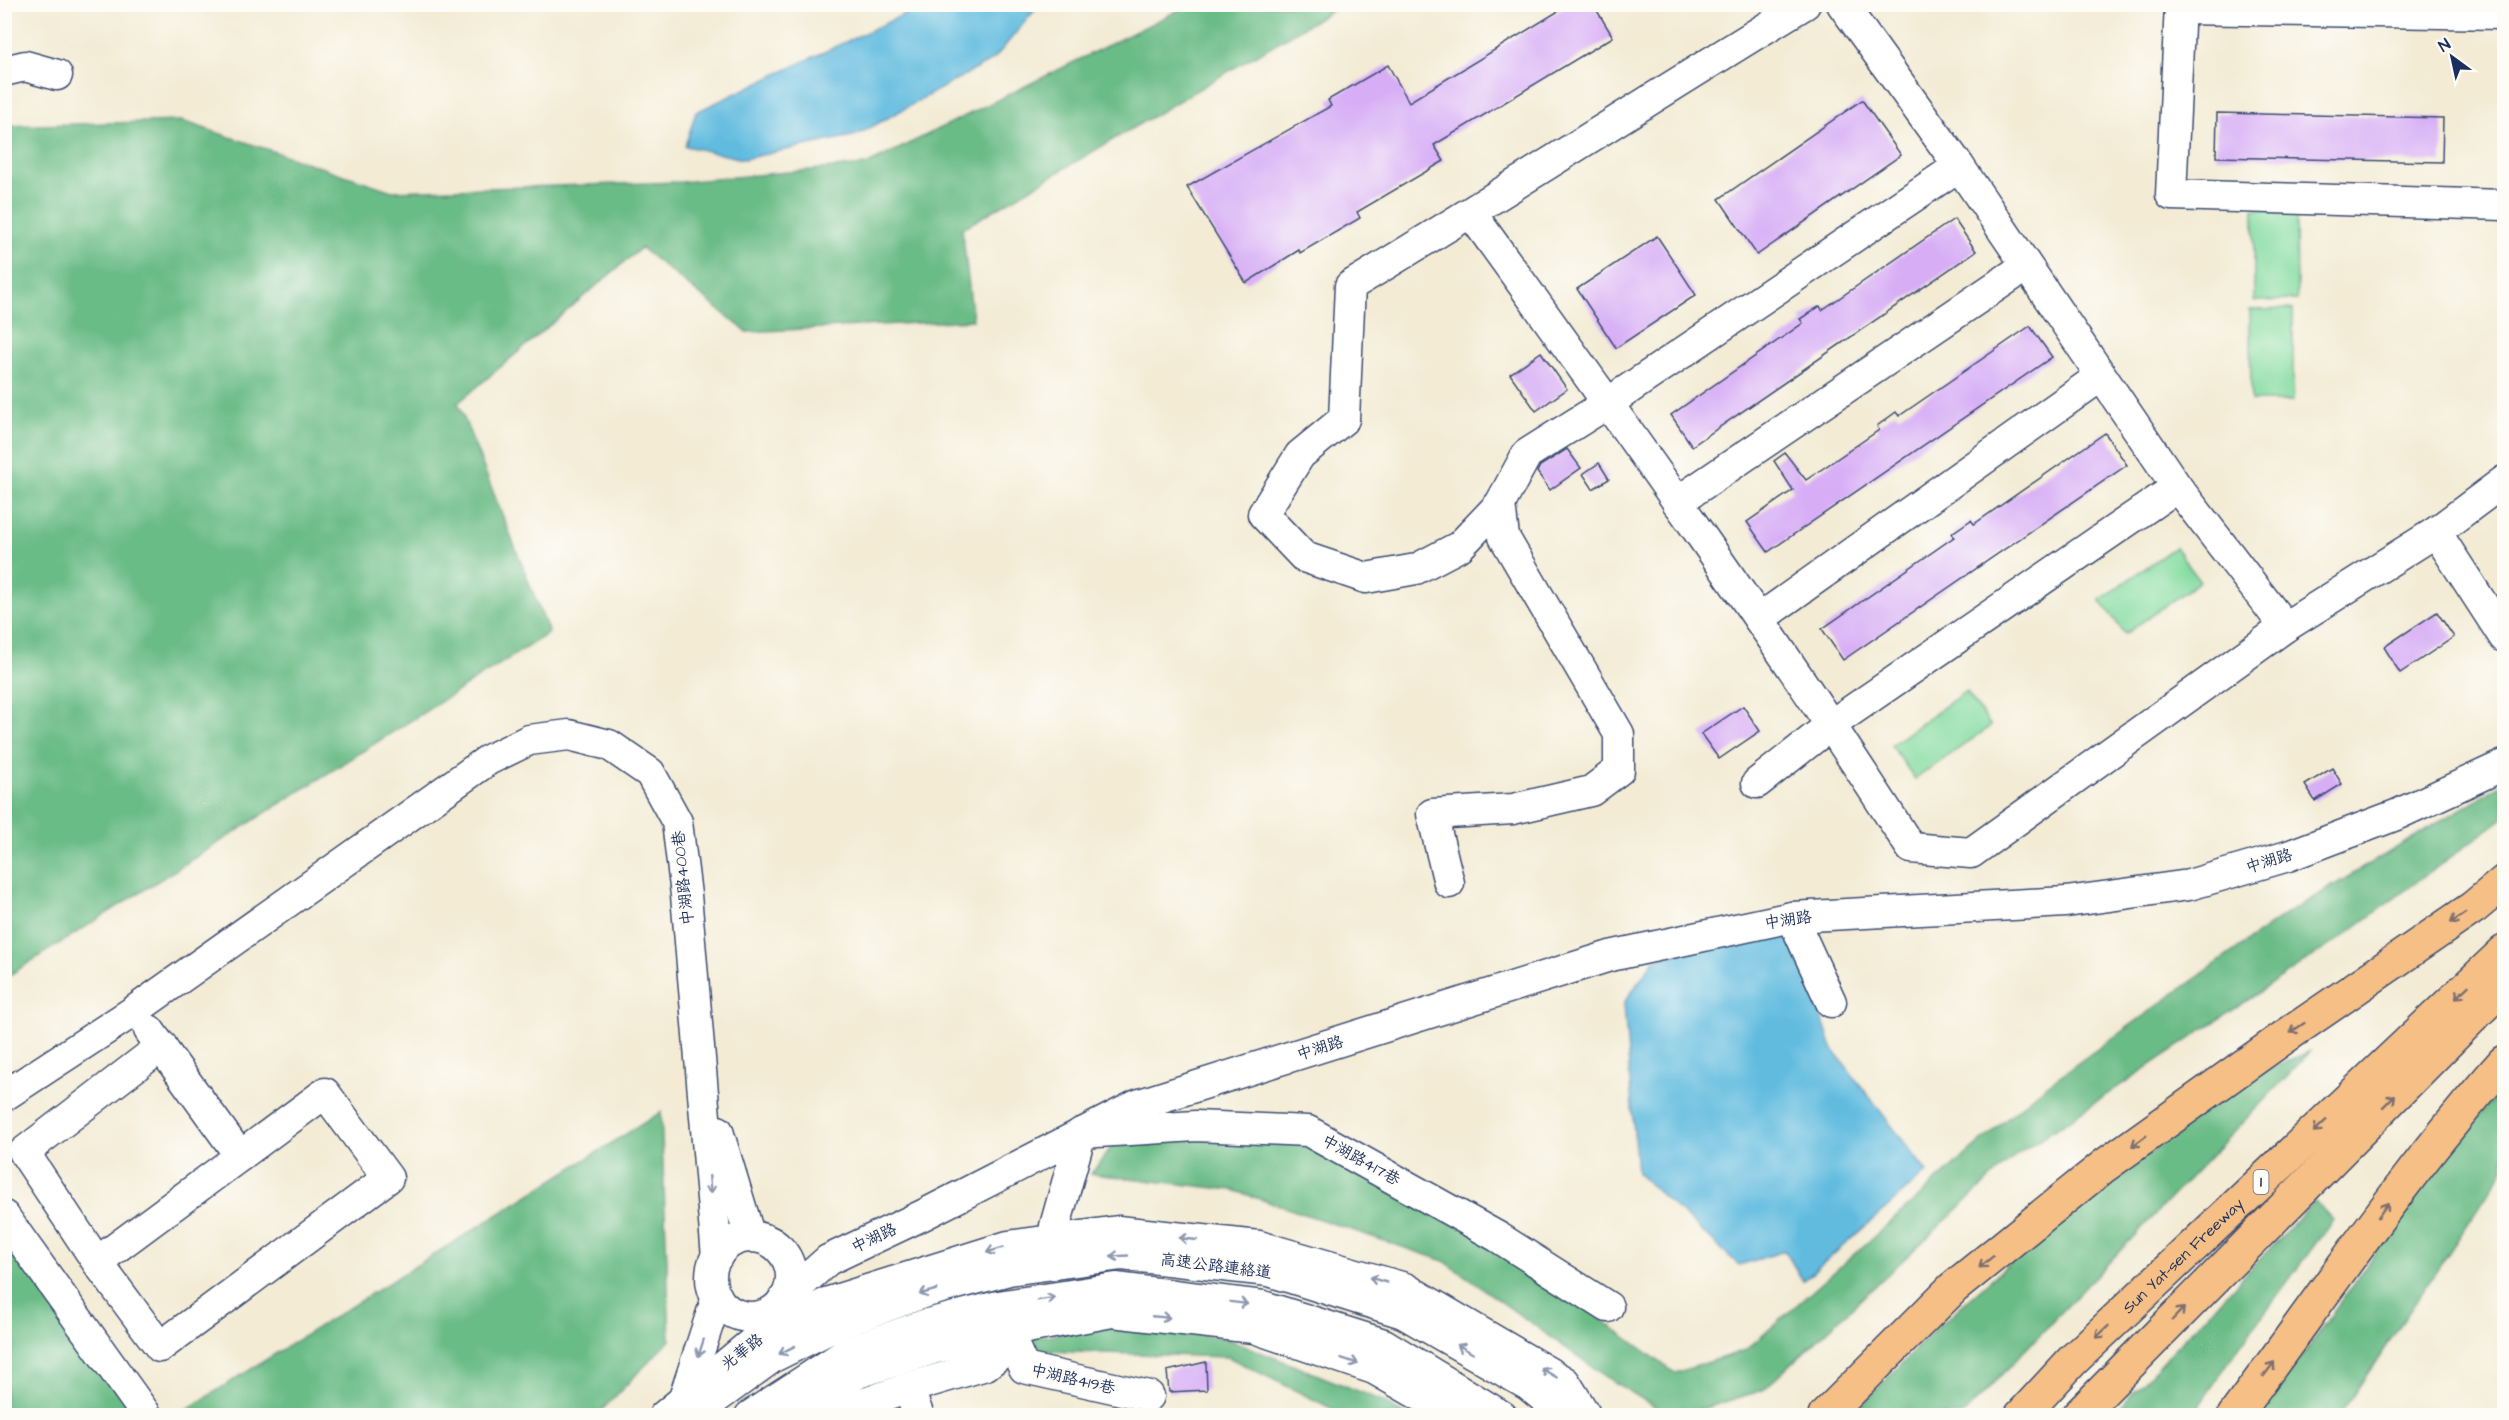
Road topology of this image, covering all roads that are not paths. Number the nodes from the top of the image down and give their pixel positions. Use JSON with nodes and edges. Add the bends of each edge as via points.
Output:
{"nodes":[{"id":1,"x":1805,"y":4,"type":"edge"},
{"id":2,"x":1842,"y":4,"type":"edge"},
{"id":3,"x":2180,"y":7,"type":"edge"},
{"id":4,"x":2505,"y":14,"type":"edge"},
{"id":5,"x":4,"y":71,"type":"edge"},
{"id":6,"x":57,"y":75,"type":"dead end"},
{"id":7,"x":1959,"y":166,"type":"junction"},
{"id":8,"x":2505,"y":205,"type":"edge"},
{"id":9,"x":1471,"y":213,"type":"junction"},
{"id":10,"x":2026,"y":266,"type":"junction"},
{"id":11,"x":2101,"y":376,"type":"junction"},
{"id":12,"x":1608,"y":402,"type":"junction"},
{"id":13,"x":2505,"y":481,"type":"edge"},
{"id":14,"x":2177,"y":487,"type":"junction"},
{"id":15,"x":1677,"y":502,"type":"junction"},
{"id":16,"x":1500,"y":504,"type":"junction"},
{"id":17,"x":2436,"y":532,"type":"junction"},
{"id":18,"x":1759,"y":619,"type":"junction"},
{"id":19,"x":2285,"y":627,"type":"junction"},
{"id":20,"x":2505,"y":637,"type":"edge"},
{"id":21,"x":1832,"y":724,"type":"junction"},
{"id":22,"x":2505,"y":765,"type":"edge"},
{"id":23,"x":1757,"y":783,"type":"dead end"},
{"id":24,"x":2505,"y":882,"type":"edge"},
{"id":25,"x":1449,"y":883,"type":"dead end"},
{"id":26,"x":1792,"y":917,"type":"junction"},
{"id":27,"x":2505,"y":952,"type":"edge"},
{"id":28,"x":2505,"y":984,"type":"edge"},
{"id":29,"x":1832,"y":1002,"type":"dead end"},
{"id":30,"x":135,"y":1011,"type":"junction"},
{"id":31,"x":162,"y":1047,"type":"junction"},
{"id":32,"x":2505,"y":1062,"type":"edge"},
{"id":33,"x":699,"y":1064,"type":"junction"},
{"id":34,"x":4,"y":1096,"type":"edge"},
{"id":35,"x":1081,"y":1133,"type":"junction"},
{"id":36,"x":240,"y":1156,"type":"junction"},
{"id":37,"x":4,"y":1216,"type":"edge"},
{"id":38,"x":1055,"y":1226,"type":"dead end"},
{"id":39,"x":760,"y":1239,"type":"junction"},
{"id":40,"x":717,"y":1257,"type":"junction"},
{"id":41,"x":828,"y":1260,"type":"junction"},
{"id":42,"x":97,"y":1262,"type":"junction"},
{"id":43,"x":717,"y":1297,"type":"junction"},
{"id":44,"x":783,"y":1300,"type":"junction"},
{"id":45,"x":1608,"y":1307,"type":"dead end"},
{"id":46,"x":834,"y":1313,"type":"junction"},
{"id":47,"x":760,"y":1336,"type":"junction"},
{"id":48,"x":853,"y":1363,"type":"junction"},
{"id":49,"x":908,"y":1388,"type":"junction"},
{"id":50,"x":1149,"y":1396,"type":"dead end"},
{"id":51,"x":681,"y":1410,"type":"edge"},
{"id":52,"x":147,"y":1416,"type":"edge"},
{"id":53,"x":750,"y":1416,"type":"edge"},
{"id":54,"x":790,"y":1416,"type":"edge"},
{"id":55,"x":829,"y":1416,"type":"edge"},
{"id":56,"x":919,"y":1416,"type":"edge"},
{"id":57,"x":1456,"y":1416,"type":"edge"},
{"id":58,"x":1502,"y":1416,"type":"edge"},
{"id":59,"x":1566,"y":1416,"type":"edge"},
{"id":60,"x":1586,"y":1416,"type":"edge"},
{"id":61,"x":1825,"y":1416,"type":"edge"},
{"id":62,"x":2021,"y":1416,"type":"edge"},
{"id":63,"x":2078,"y":1416,"type":"edge"},
{"id":64,"x":2234,"y":1416,"type":"edge"}],
"edges":[{"from":1,"to":9,"type":"street"},
{"from":2,"to":7,"type":"street"},
{"from":3,"to":4,"type":"street"},
{"from":3,"to":8,"type":"street","via":[[2171,195]]},
{"from":5,"to":6,"type":"street","via":[[25,66]]},
{"from":7,"to":10,"type":"street"},
{"from":7,"to":12,"type":"street"},
{"from":9,"to":12,"type":"street"},
{"from":9,"to":16,"type":"street","via":[[1350,286],[1344,419],[1300,455],[1263,514],[1304,557],[1366,578],[1416,569],[1460,546]]},
{"from":10,"to":11,"type":"street"},
{"from":10,"to":15,"type":"street"},
{"from":11,"to":14,"type":"street"},
{"from":11,"to":18,"type":"street"},
{"from":12,"to":15,"type":"street"},
{"from":12,"to":16,"type":"street","via":[[1527,454]]},
{"from":13,"to":17,"type":"street"},
{"from":14,"to":19,"type":"street"},
{"from":14,"to":21,"type":"street"},
{"from":15,"to":18,"type":"street"},
{"from":16,"to":25,"type":"street","via":[[1504,537],[1619,734],[1619,770],[1591,791],[1513,809],[1432,814]]},
{"from":17,"to":19,"type":"street"},
{"from":17,"to":20,"type":"street"},
{"from":18,"to":21,"type":"street"},
{"from":19,"to":21,"type":"street","via":[[1971,853],[1911,848]]},
{"from":21,"to":23,"type":"street"},
{"from":22,"to":26,"type":"street","name":"中湖路","via":[[2396,815],[2288,856],[2189,885],[2066,902]]},
{"from":24,"to":61,"type":"highway","one_way":true,"via":[[2104,1166],[1953,1288]]},
{"from":26,"to":29,"type":"street"},
{"from":26,"to":35,"type":"street","name":"中湖路","via":[[1610,956],[1137,1105]]},
{"from":27,"to":62,"type":"highway","name":"Sun Yat-sen Freeway","number":"1","one_way":true,"via":[[2081,1353]]},
{"from":63,"to":28,"type":"highway","name":"Sun Yat-sen Freeway","number":"1","one_way":true},
{"from":30,"to":31,"type":"street"},
{"from":30,"to":33,"type":"street","name":"中湖路400巷","via":[[488,759],[529,740],[569,735],[609,745],[650,774],[677,822]]},
{"from":30,"to":34,"type":"street","name":"中湖路400巷"},
{"from":31,"to":36,"type":"street"},
{"from":31,"to":42,"type":"street","via":[[24,1152]]},
{"from":64,"to":32,"type":"highway","one_way":true,"via":[[2389,1202]]},
{"from":33,"to":39,"type":"street","name":"中湖路400巷"},
{"from":33,"to":40,"type":"street","name":"中湖路400巷","one_way":true},
{"from":35,"to":38,"type":"street"},
{"from":35,"to":41,"type":"street","name":"中湖路"},
{"from":35,"to":45,"type":"street","name":"中湖路417巷","via":[[1196,1126],[1308,1131],[1498,1237]]},
{"from":36,"to":42,"type":"street"},
{"from":36,"to":42,"type":"street","via":[[325,1093],[388,1178],[160,1347]]},
{"from":37,"to":52,"type":"street"},
{"from":39,"to":40,"type":"street","via":[[731,1243]]},
{"from":39,"to":41,"type":"street"},
{"from":39,"to":44,"type":"street","via":[[781,1250],[788,1262],[791,1275]]},
{"from":40,"to":43,"type":"street","via":[[712,1270]]},
{"from":41,"to":44,"type":"street","name":"中湖路"},
{"from":43,"to":44,"type":"street","via":[[736,1314],[749,1317],[774,1310]]},
{"from":43,"to":51,"type":"street","one_way":true},
{"from":44,"to":47,"type":"street"},
{"from":46,"to":47,"type":"street","name":"光華路"},
{"from":46,"to":51,"type":"street","name":"光華路","one_way":true,"via":[[705,1405]]},
{"from":59,"to":46,"type":"street","name":"高速公路連絡道","one_way":true,"via":[[1528,1385],[1402,1313],[1269,1270],[1122,1255],[1009,1270]]},
{"from":60,"to":46,"type":"street","one_way":true,"via":[[1565,1382],[1405,1288],[1259,1246],[1119,1232],[1008,1246]]},
{"from":47,"to":51,"type":"street","name":"光華路"},
{"from":48,"to":53,"type":"street"},
{"from":48,"to":54,"type":"street"},
{"from":48,"to":57,"type":"street","one_way":true,"via":[[1113,1312],[1254,1328],[1374,1369]]},
{"from":48,"to":58,"type":"street","name":"高速公路連絡道","one_way":true,"via":[[927,1324],[998,1306],[1116,1288],[1263,1306],[1384,1344]]},
{"from":49,"to":50,"type":"street","name":"中湖路419巷","via":[[986,1365],[1012,1344],[1024,1368]]},
{"from":49,"to":55,"type":"street"},
{"from":49,"to":56,"type":"street"}]}
